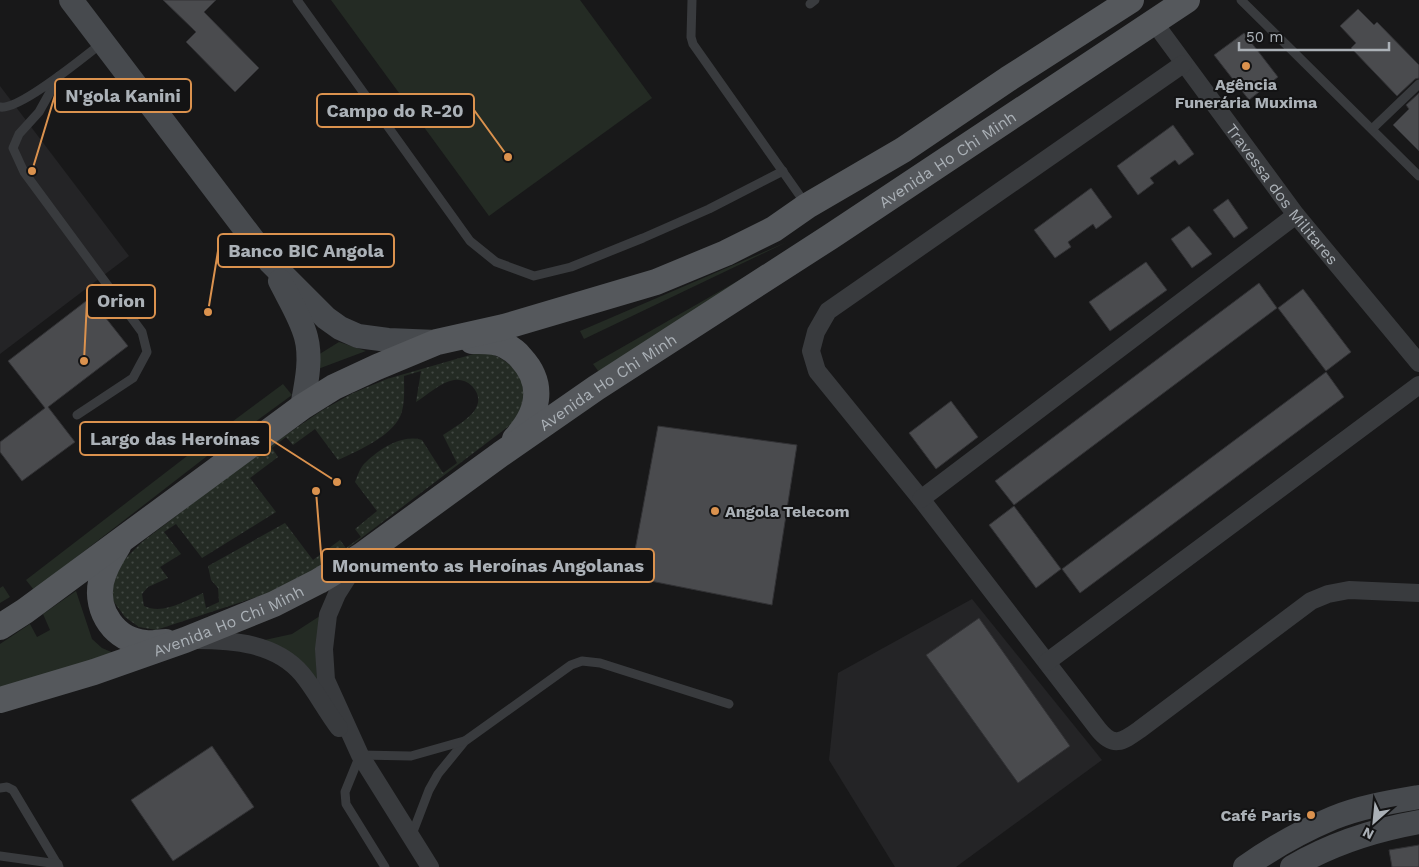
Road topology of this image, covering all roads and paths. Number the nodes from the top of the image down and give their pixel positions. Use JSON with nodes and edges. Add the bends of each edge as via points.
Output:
{"nodes":[{"id":1,"x":71,"y":0,"type":"edge"},
{"id":2,"x":297,"y":0,"type":"edge"},
{"id":3,"x":692,"y":0,"type":"edge"},
{"id":4,"x":1131,"y":0,"type":"edge"},
{"id":5,"x":1187,"y":0,"type":"edge"},
{"id":6,"x":1241,"y":0,"type":"edge"},
{"id":7,"x":1153,"y":21,"type":"junction"},
{"id":8,"x":103,"y":43,"type":"junction"},
{"id":9,"x":1183,"y":64,"type":"junction"},
{"id":10,"x":59,"y":76,"type":"junction"},
{"id":11,"x":1419,"y":84,"type":"edge"},
{"id":12,"x":0,"y":107,"type":"edge"},
{"id":13,"x":1372,"y":129,"type":"junction"},
{"id":14,"x":783,"y":171,"type":"junction"},
{"id":15,"x":1419,"y":176,"type":"edge"},
{"id":16,"x":807,"y":206,"type":"junction"},
{"id":17,"x":1296,"y":215,"type":"junction"},
{"id":18,"x":270,"y":262,"type":"junction"},
{"id":19,"x":437,"y":342,"type":"junction"},
{"id":20,"x":1419,"y":363,"type":"edge"},
{"id":21,"x":1419,"y":385,"type":"edge"},
{"id":22,"x":302,"y":406,"type":"junction"},
{"id":23,"x":77,"y":415,"type":"dead end"},
{"id":24,"x":501,"y":454,"type":"junction"},
{"id":25,"x":921,"y":499,"type":"junction"},
{"id":26,"x":120,"y":541,"type":"junction"},
{"id":27,"x":362,"y":556,"type":"junction"},
{"id":28,"x":1419,"y":593,"type":"edge"},
{"id":29,"x":0,"y":627,"type":"edge"},
{"id":30,"x":185,"y":640,"type":"junction"},
{"id":31,"x":1047,"y":662,"type":"junction"},
{"id":32,"x":0,"y":700,"type":"edge"},
{"id":33,"x":729,"y":704,"type":"dead end"},
{"id":34,"x":465,"y":741,"type":"junction"},
{"id":35,"x":360,"y":755,"type":"junction"},
{"id":36,"x":0,"y":788,"type":"edge"},
{"id":37,"x":1419,"y":796,"type":"edge"},
{"id":38,"x":1419,"y":822,"type":"edge"},
{"id":39,"x":411,"y":838,"type":"junction"},
{"id":40,"x":0,"y":856,"type":"edge"},
{"id":41,"x":58,"y":866,"type":"edge"},
{"id":42,"x":385,"y":867,"type":"edge"},
{"id":43,"x":430,"y":867,"type":"edge"},
{"id":44,"x":1245,"y":867,"type":"edge"},
{"id":45,"x":1292,"y":867,"type":"edge"}],
"edges":[{"from":1,"to":8,"type":"main road"},
{"from":2,"to":14,"type":"lane","via":[[470,241],[496,262],[534,276],[571,267],[643,238]]},
{"from":3,"to":14,"type":"lane","via":[[694,44]]},
{"from":4,"to":16,"type":"main road","name":"Avenida Ho Chi Minh","via":[[903,150]]},
{"from":5,"to":7,"type":"main road","name":"Avenida Ho Chi Minh"},
{"from":6,"to":13,"type":"lane"},
{"from":7,"to":9,"type":"street","name":"Travessa dos Militares"},
{"from":7,"to":24,"type":"main road","name":"Avenida Ho Chi Minh"},
{"from":8,"to":10,"type":"lane"},
{"from":8,"to":18,"type":"main road"},
{"from":9,"to":17,"type":"street","name":"Travessa dos Militares"},
{"from":9,"to":25,"type":"street","via":[[828,311],[816,332],[811,351],[817,371]]},
{"from":10,"to":12,"type":"lane","via":[[33,95],[5,108]]},
{"from":10,"to":23,"type":"lane","via":[[40,112],[19,134],[13,148],[24,172],[142,332],[147,352],[133,378]]},
{"from":11,"to":13,"type":"lane"},
{"from":13,"to":15,"type":"lane"},
{"from":14,"to":16,"type":"lane"},
{"from":16,"to":19,"type":"main road","name":"Avenida Ho Chi Minh","via":[[768,232],[656,282],[504,327]]},
{"from":17,"to":20,"type":"street","name":"Travessa dos Militares"},
{"from":17,"to":25,"type":"street"},
{"from":18,"to":19,"type":"main road","via":[[340,328],[358,336]]},
{"from":18,"to":22,"type":"main road","via":[[307,339],[307,379]]},
{"from":19,"to":22,"type":"main road","name":"Avenida Ho Chi Minh","via":[[334,387]]},
{"from":19,"to":24,"type":"main road","via":[[488,341],[505,345],[530,368],[537,398],[534,411]]},
{"from":21,"to":31,"type":"street"},
{"from":22,"to":26,"type":"main road","name":"Avenida Ho Chi Minh"},
{"from":24,"to":27,"type":"main road","name":"Avenida Ho Chi Minh"},
{"from":25,"to":31,"type":"street"},
{"from":26,"to":29,"type":"main road","name":"Avenida Ho Chi Minh"},
{"from":26,"to":30,"type":"main road","via":[[102,580],[100,594],[108,622],[131,640],[146,643]]},
{"from":27,"to":30,"type":"main road","name":"Avenida Ho Chi Minh","via":[[274,604]]},
{"from":27,"to":35,"type":"street","via":[[337,594],[328,615],[324,649],[326,680]]},
{"from":28,"to":31,"type":"street","via":[[1349,590],[1311,601],[1119,742],[1103,736]]},
{"from":30,"to":32,"type":"main road","name":"Avenida Ho Chi Minh"},
{"from":30,"to":35,"type":"street","via":[[227,640],[279,655],[300,673]]},
{"from":33,"to":34,"type":"lane","via":[[600,663],[582,661],[571,665]]},
{"from":34,"to":35,"type":"lane","via":[[411,756]]},
{"from":34,"to":39,"type":"lane","via":[[429,790]]},
{"from":35,"to":39,"type":"street"},
{"from":35,"to":42,"type":"lane","via":[[345,792],[346,804]]},
{"from":36,"to":41,"type":"lane","via":[[13,790]]},
{"from":37,"to":44,"type":"main road","via":[[1334,818]]},
{"from":38,"to":45,"type":"main road","via":[[1348,840]]},
{"from":39,"to":43,"type":"street"},
{"from":40,"to":41,"type":"lane"}]}
